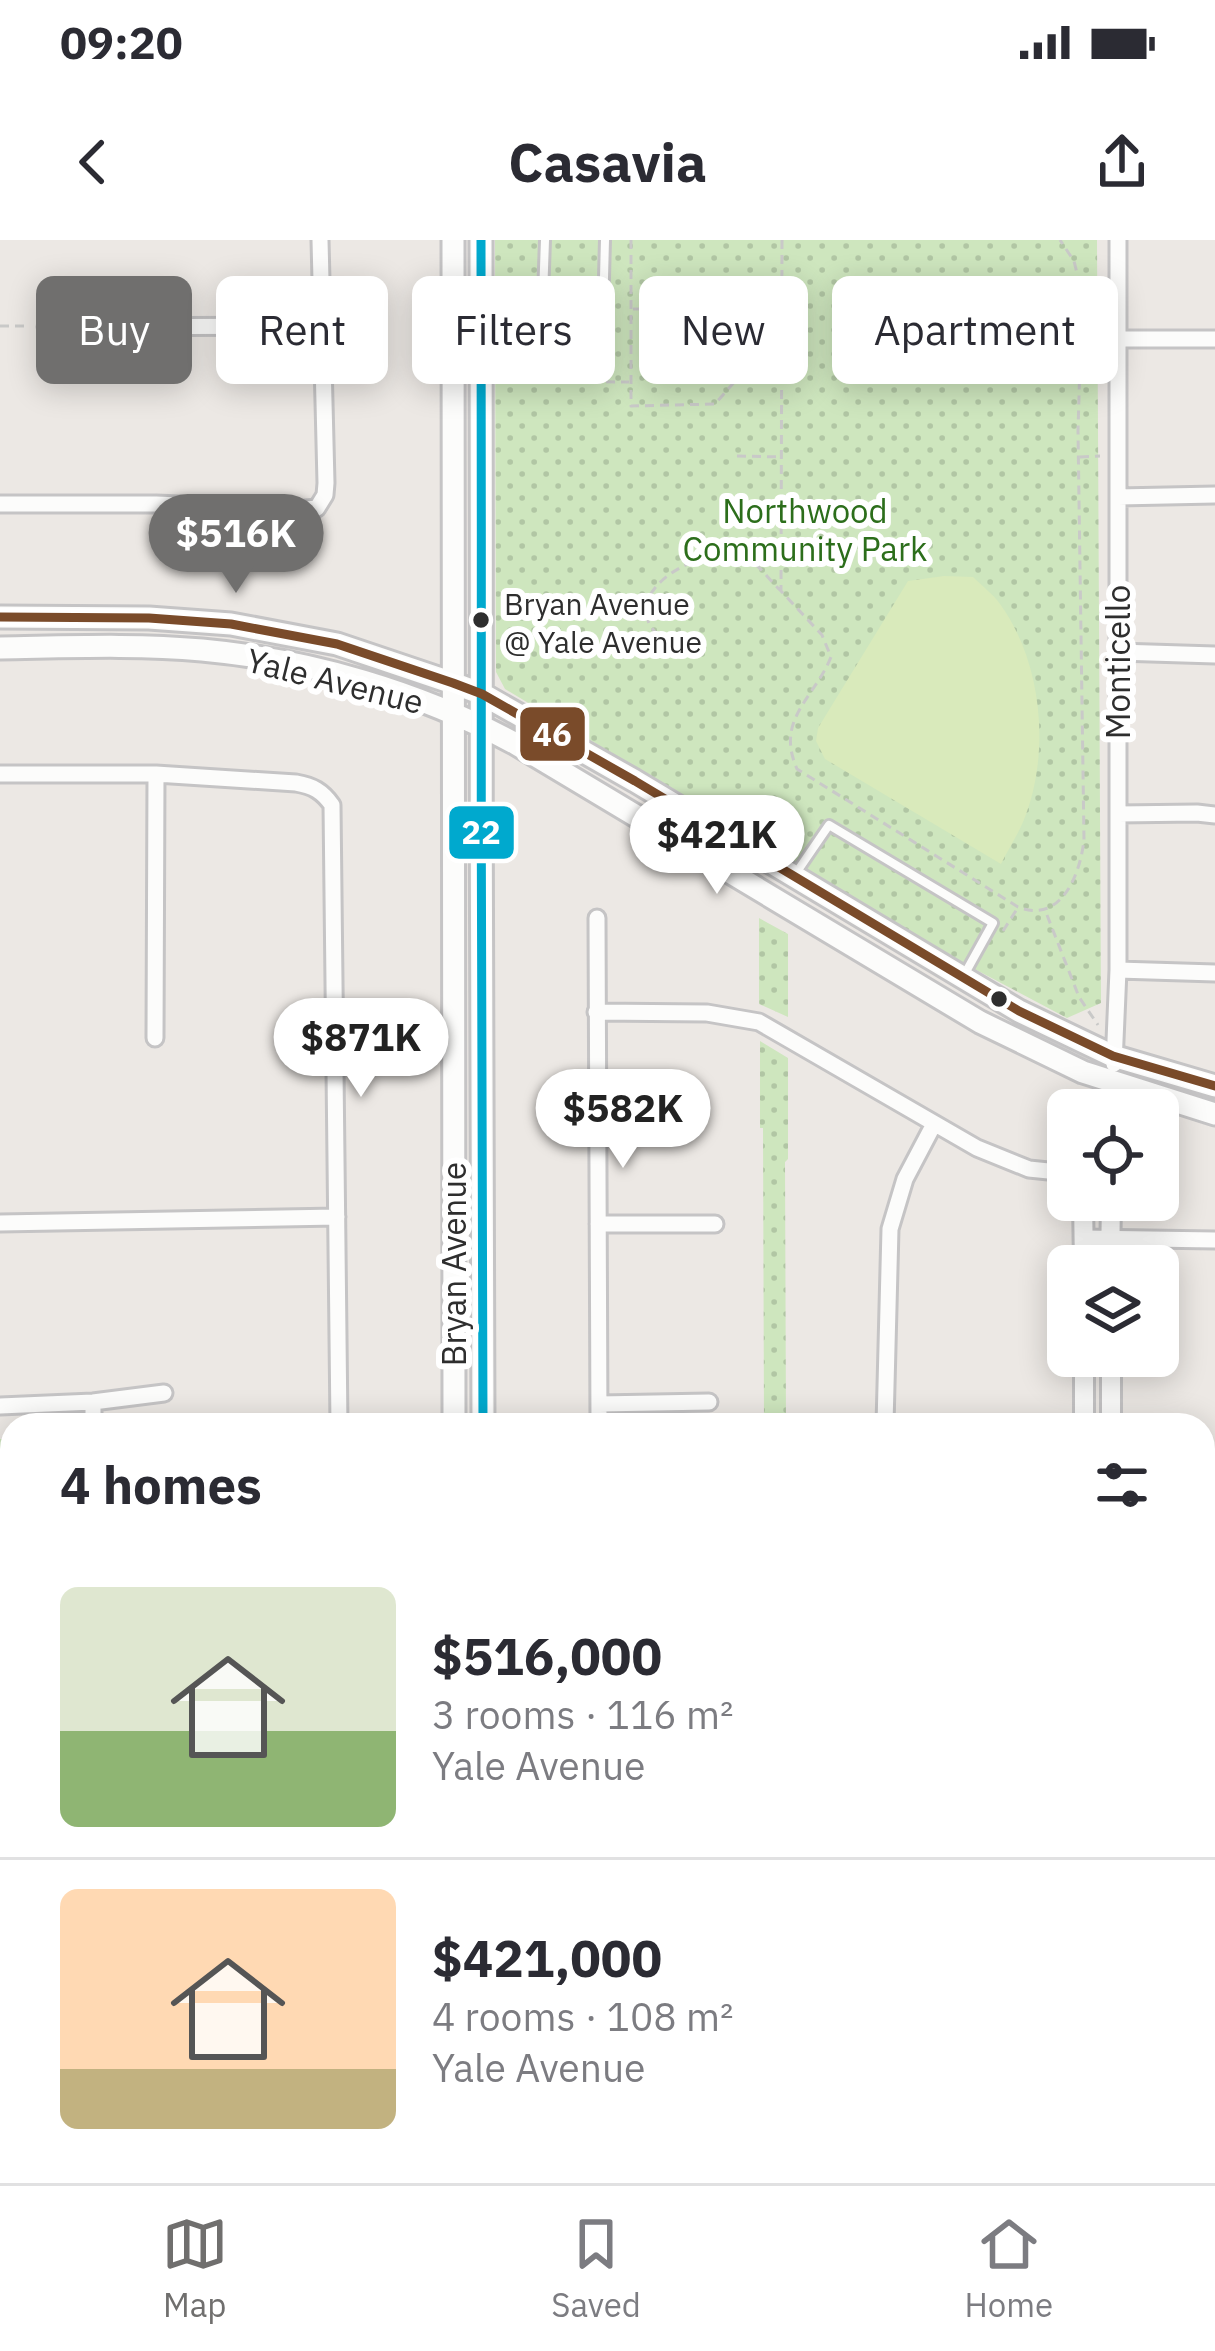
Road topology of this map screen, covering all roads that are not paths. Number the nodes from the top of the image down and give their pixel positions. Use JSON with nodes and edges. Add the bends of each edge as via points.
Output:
{"nodes":[{"id":1,"x":320,"y":240,"type":"edge"},
{"id":2,"x":453,"y":240,"type":"edge"},
{"id":3,"x":481,"y":240,"type":"edge"},
{"id":4,"x":545,"y":240,"type":"edge"},
{"id":5,"x":605,"y":240,"type":"edge"},
{"id":6,"x":1118,"y":240,"type":"edge"},
{"id":7,"x":320,"y":276,"type":"edge"},
{"id":8,"x":453,"y":276,"type":"edge"},
{"id":9,"x":481,"y":276,"type":"edge"},
{"id":10,"x":544,"y":276,"type":"edge"},
{"id":11,"x":604,"y":276,"type":"edge"},
{"id":12,"x":1118,"y":276,"type":"edge"},
{"id":13,"x":1118,"y":339,"type":"edge"},
{"id":14,"x":1215,"y":339,"type":"edge"},
{"id":15,"x":323,"y":384,"type":"edge"},
{"id":16,"x":453,"y":384,"type":"edge"},
{"id":17,"x":481,"y":384,"type":"edge"},
{"id":18,"x":1118,"y":384,"type":"edge"},
{"id":19,"x":1215,"y":495,"type":"edge"},
{"id":20,"x":1118,"y":496,"type":"junction"},
{"id":21,"x":0,"y":504,"type":"edge"},
{"id":22,"x":0,"y":617,"type":"edge"},
{"id":23,"x":0,"y":647,"type":"edge"},
{"id":24,"x":1118,"y":652,"type":"junction"},
{"id":25,"x":1215,"y":655,"type":"edge"},
{"id":26,"x":453,"y":682,"type":"junction"},
{"id":27,"x":482,"y":694,"type":"junction"},
{"id":28,"x":453,"y":712,"type":"junction"},
{"id":29,"x":482,"y":725,"type":"junction"},
{"id":30,"x":0,"y":774,"type":"edge"},
{"id":31,"x":156,"y":775,"type":"junction"},
{"id":32,"x":1118,"y":814,"type":"junction"},
{"id":33,"x":1215,"y":815,"type":"edge"},
{"id":34,"x":794,"y":877,"type":"junction"},
{"id":35,"x":597,"y":918,"type":"dead end"},
{"id":36,"x":1118,"y":970,"type":"junction"},
{"id":37,"x":1215,"y":973,"type":"edge"},
{"id":38,"x":962,"y":979,"type":"junction"},
{"id":39,"x":596,"y":1012,"type":"junction"},
{"id":40,"x":155,"y":1038,"type":"dead end"},
{"id":41,"x":1113,"y":1046,"type":"junction"},
{"id":42,"x":1115,"y":1084,"type":"junction"},
{"id":43,"x":1215,"y":1086,"type":"edge"},
{"id":44,"x":1112,"y":1089,"type":"edge"},
{"id":45,"x":1116,"y":1089,"type":"edge"},
{"id":46,"x":1215,"y":1114,"type":"edge"},
{"id":47,"x":934,"y":1124,"type":"junction"},
{"id":48,"x":1047,"y":1171,"type":"edge"},
{"id":49,"x":337,"y":1216,"type":"junction"},
{"id":50,"x":1084,"y":1221,"type":"edge"},
{"id":51,"x":1110,"y":1221,"type":"edge"},
{"id":52,"x":0,"y":1223,"type":"edge"},
{"id":53,"x":598,"y":1224,"type":"junction"},
{"id":54,"x":715,"y":1224,"type":"dead end"},
{"id":55,"x":1084,"y":1238,"type":"junction"},
{"id":56,"x":1110,"y":1238,"type":"junction"},
{"id":57,"x":1215,"y":1240,"type":"edge"},
{"id":58,"x":1084,"y":1245,"type":"edge"},
{"id":59,"x":1110,"y":1245,"type":"edge"},
{"id":60,"x":1084,"y":1377,"type":"edge"},
{"id":61,"x":1111,"y":1377,"type":"edge"},
{"id":62,"x":164,"y":1393,"type":"dead end"},
{"id":63,"x":93,"y":1402,"type":"junction"},
{"id":64,"x":709,"y":1402,"type":"dead end"},
{"id":65,"x":599,"y":1404,"type":"junction"},
{"id":66,"x":0,"y":1406,"type":"edge"},
{"id":67,"x":93,"y":1413,"type":"edge"},
{"id":68,"x":339,"y":1413,"type":"edge"},
{"id":69,"x":454,"y":1413,"type":"edge"},
{"id":70,"x":483,"y":1413,"type":"edge"},
{"id":71,"x":599,"y":1413,"type":"edge"},
{"id":72,"x":885,"y":1413,"type":"edge"},
{"id":73,"x":1084,"y":1413,"type":"edge"},
{"id":74,"x":1111,"y":1413,"type":"edge"}],
"edges":[{"from":1,"to":7,"type":"street"},
{"from":2,"to":8,"type":"main road","name":"Bryan Avenue"},
{"from":3,"to":9,"type":"main road","name":"Bryan Avenue"},
{"from":4,"to":10,"type":"lane"},
{"from":5,"to":11,"type":"lane"},
{"from":6,"to":12,"type":"street","name":"Monticello"},
{"from":13,"to":14,"type":"street"},
{"from":15,"to":21,"type":"street","via":[[326,483],[317,508]]},
{"from":16,"to":26,"type":"main road","name":"Bryan Avenue"},
{"from":17,"to":27,"type":"main road","name":"Bryan Avenue"},
{"from":18,"to":20,"type":"street","name":"Monticello"},
{"from":19,"to":20,"type":"street"},
{"from":20,"to":24,"type":"street","name":"Monticello"},
{"from":22,"to":26,"type":"main road","name":"Yale Avenue","via":[[231,624],[337,644]]},
{"from":23,"to":28,"type":"main road","name":"Yale Avenue","via":[[145,647],[262,658]]},
{"from":24,"to":25,"type":"street"},
{"from":24,"to":32,"type":"street","name":"Monticello"},
{"from":26,"to":27,"type":"main road","name":"Yale Avenue"},
{"from":26,"to":28,"type":"main road","name":"Bryan Avenue"},
{"from":27,"to":29,"type":"main road","name":"Bryan Avenue"},
{"from":27,"to":34,"type":"main road","name":"Yale Avenue"},
{"from":28,"to":29,"type":"main road","name":"Yale Avenue"},
{"from":28,"to":69,"type":"main road","name":"Bryan Avenue"},
{"from":29,"to":42,"type":"main road","name":"Yale Avenue","via":[[980,1022]]},
{"from":29,"to":70,"type":"main road","name":"Bryan Avenue"},
{"from":30,"to":31,"type":"street"},
{"from":31,"to":40,"type":"street"},
{"from":31,"to":49,"type":"street","via":[[296,783],[323,793],[332,806]]},
{"from":32,"to":33,"type":"street"},
{"from":32,"to":36,"type":"street","name":"Monticello"},
{"from":34,"to":38,"type":"main road","name":"Yale Avenue"},
{"from":34,"to":38,"type":"lane","via":[[829,825],[993,923]]},
{"from":35,"to":39,"type":"street"},
{"from":36,"to":37,"type":"street"},
{"from":36,"to":41,"type":"street","name":"Monticello"},
{"from":38,"to":41,"type":"main road","name":"Yale Avenue","via":[[1018,1011]]},
{"from":39,"to":47,"type":"street","via":[[707,1012],[759,1022]]},
{"from":39,"to":53,"type":"street"},
{"from":41,"to":42,"type":"street","name":"Monticello"},
{"from":41,"to":43,"type":"main road","name":"Yale Avenue"},
{"from":42,"to":44,"type":"street"},
{"from":42,"to":45,"type":"street","name":"Monticello"},
{"from":42,"to":46,"type":"main road","name":"Yale Avenue"},
{"from":47,"to":48,"type":"street","via":[[1011,1163]]},
{"from":47,"to":72,"type":"street","via":[[890,1229]]},
{"from":49,"to":52,"type":"street"},
{"from":49,"to":68,"type":"street"},
{"from":50,"to":55,"type":"street"},
{"from":51,"to":56,"type":"street"},
{"from":53,"to":54,"type":"street"},
{"from":53,"to":65,"type":"street"},
{"from":55,"to":56,"type":"street"},
{"from":55,"to":58,"type":"street"},
{"from":56,"to":57,"type":"street"},
{"from":56,"to":59,"type":"street"},
{"from":60,"to":73,"type":"street"},
{"from":61,"to":74,"type":"street"},
{"from":62,"to":63,"type":"street"},
{"from":63,"to":66,"type":"street"},
{"from":63,"to":67,"type":"street"},
{"from":64,"to":65,"type":"street"},
{"from":65,"to":71,"type":"street"}]}
